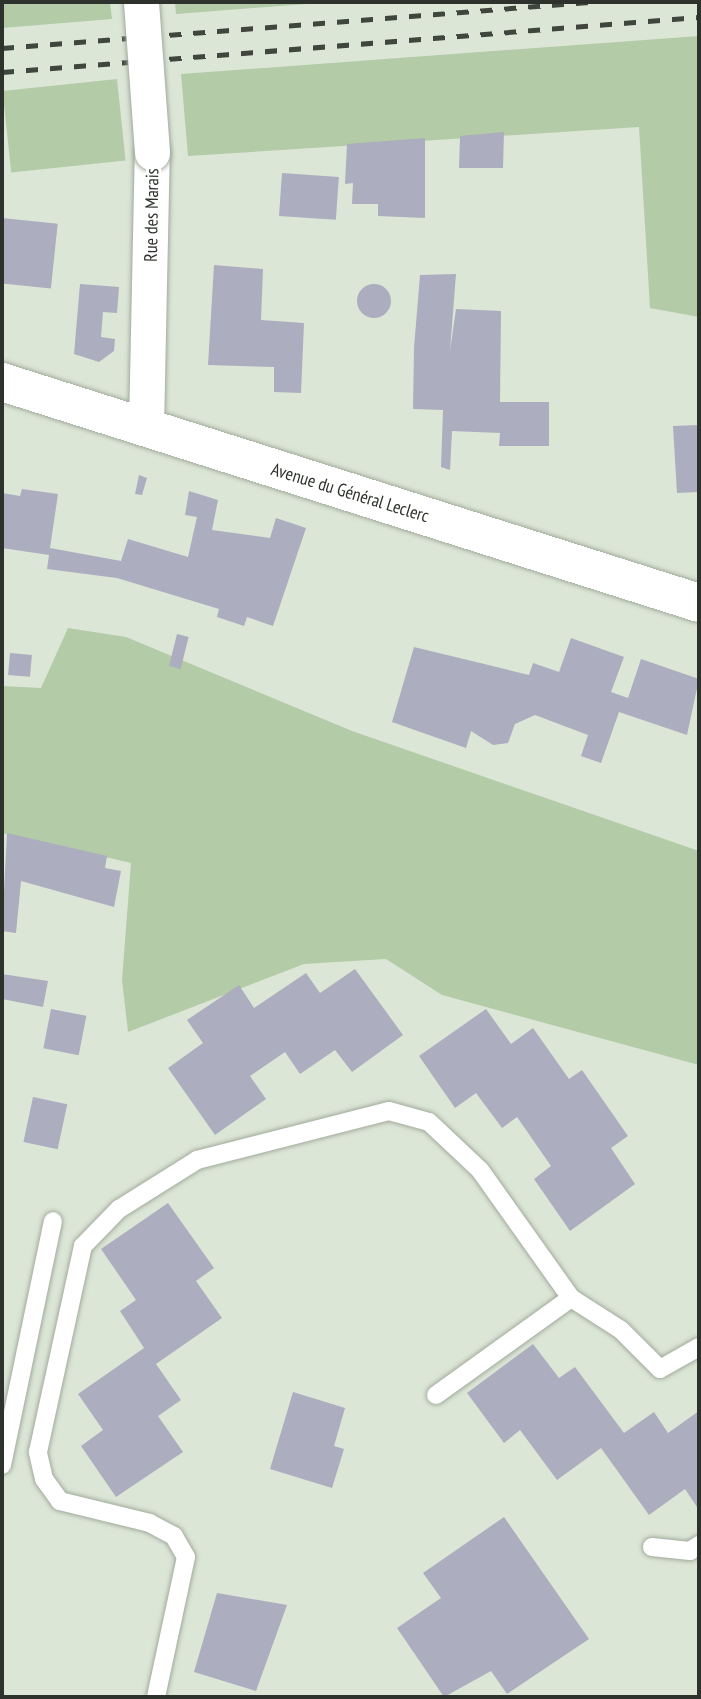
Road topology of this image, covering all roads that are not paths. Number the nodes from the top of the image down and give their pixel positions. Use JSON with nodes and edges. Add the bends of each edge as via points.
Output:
{"nodes":[{"id":1,"x":141,"y":2,"type":"edge"},
{"id":2,"x":2,"y":382,"type":"edge"},
{"id":3,"x":146,"y":428,"type":"junction"},
{"id":4,"x":699,"y":603,"type":"edge"},
{"id":5,"x":53,"y":1221,"type":"dead end"},
{"id":6,"x":571,"y":1298,"type":"junction"},
{"id":7,"x":699,"y":1347,"type":"edge"},
{"id":8,"x":436,"y":1395,"type":"dead end"},
{"id":9,"x":2,"y":1465,"type":"edge"},
{"id":10,"x":699,"y":1545,"type":"edge"},
{"id":11,"x":652,"y":1547,"type":"dead end"},
{"id":12,"x":156,"y":1697,"type":"edge"}],
"edges":[{"from":1,"to":3,"type":"street","name":"Rue des Marais","bridge":true,"via":[[152,153]]},
{"from":2,"to":3,"type":"main road","name":"Avenue du Général Leclerc"},
{"from":3,"to":4,"type":"main road","name":"Avenue du Général Leclerc"},
{"from":5,"to":9,"type":"lane"},
{"from":6,"to":7,"type":"lane","via":[[621,1329],[660,1369]]},
{"from":6,"to":8,"type":"lane"},
{"from":6,"to":12,"type":"lane","via":[[480,1170],[429,1122],[389,1111],[197,1160],[120,1209],[83,1246],[38,1452],[44,1479],[60,1501],[150,1523],[174,1536],[186,1557]]},
{"from":10,"to":11,"type":"lane","via":[[690,1551]]}]}
